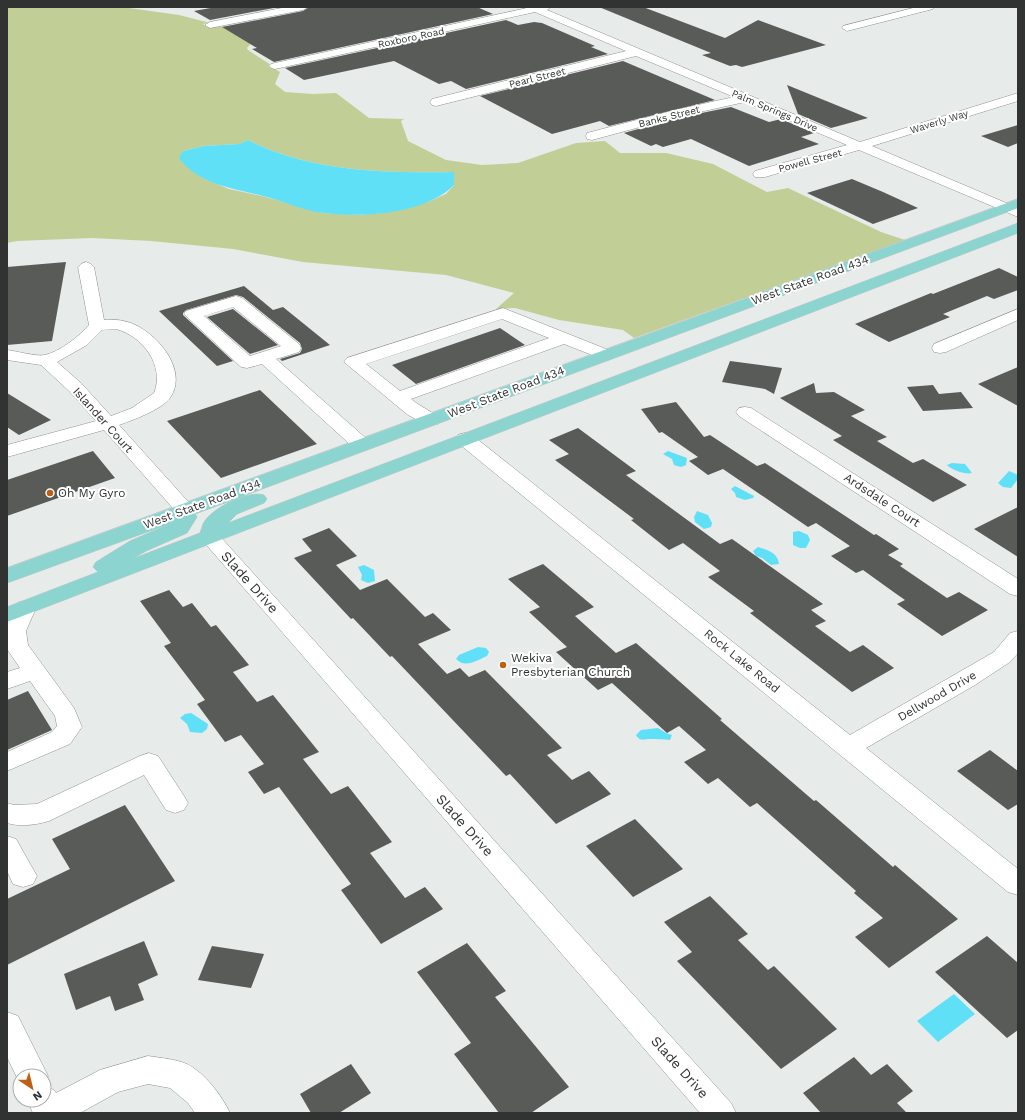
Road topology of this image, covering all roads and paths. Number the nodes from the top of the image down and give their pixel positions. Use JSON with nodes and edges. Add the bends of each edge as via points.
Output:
{"nodes":[{"id":1,"x":303,"y":7,"type":"edge"},
{"id":2,"x":929,"y":7,"type":"edge"},
{"id":3,"x":538,"y":8,"type":"edge"},
{"id":4,"x":210,"y":25,"type":"dead end"},
{"id":5,"x":847,"y":28,"type":"dead end"},
{"id":6,"x":637,"y":52,"type":"junction"},
{"id":7,"x":275,"y":66,"type":"dead end"},
{"id":8,"x":1018,"y":97,"type":"edge"},
{"id":9,"x":747,"y":98,"type":"junction"},
{"id":10,"x":436,"y":102,"type":"dead end"},
{"id":11,"x":592,"y":136,"type":"dead end"},
{"id":12,"x":860,"y":146,"type":"junction"},
{"id":13,"x":760,"y":174,"type":"dead end"},
{"id":14,"x":1013,"y":208,"type":"edge"},
{"id":15,"x":1018,"y":228,"type":"edge"},
{"id":16,"x":86,"y":267,"type":"dead end"},
{"id":17,"x":1018,"y":314,"type":"edge"},
{"id":18,"x":97,"y":325,"type":"junction"},
{"id":19,"x":565,"y":338,"type":"junction"},
{"id":20,"x":940,"y":348,"type":"dead end"},
{"id":21,"x":7,"y":355,"type":"edge"},
{"id":22,"x":605,"y":355,"type":"junction"},
{"id":23,"x":264,"y":357,"type":"junction"},
{"id":24,"x":46,"y":361,"type":"junction"},
{"id":25,"x":398,"y":398,"type":"junction"},
{"id":26,"x":745,"y":412,"type":"dead end"},
{"id":27,"x":432,"y":420,"type":"junction"},
{"id":28,"x":106,"y":424,"type":"junction"},
{"id":29,"x":465,"y":439,"type":"junction"},
{"id":30,"x":360,"y":446,"type":"junction"},
{"id":31,"x":7,"y":451,"type":"edge"},
{"id":32,"x":184,"y":510,"type":"junction"},
{"id":33,"x":210,"y":537,"type":"junction"},
{"id":34,"x":7,"y":576,"type":"edge"},
{"id":35,"x":1018,"y":589,"type":"edge"},
{"id":36,"x":61,"y":594,"type":"junction"},
{"id":37,"x":16,"y":611,"type":"edge"},
{"id":38,"x":1018,"y":638,"type":"edge"},
{"id":39,"x":34,"y":671,"type":"junction"},
{"id":40,"x":7,"y":681,"type":"edge"},
{"id":41,"x":849,"y":747,"type":"junction"},
{"id":42,"x":7,"y":762,"type":"edge"},
{"id":43,"x":175,"y":803,"type":"dead end"},
{"id":44,"x":7,"y":814,"type":"edge"},
{"id":45,"x":7,"y":846,"type":"edge"},
{"id":46,"x":24,"y":876,"type":"dead end"},
{"id":47,"x":1018,"y":884,"type":"edge"},
{"id":48,"x":7,"y":1025,"type":"edge"},
{"id":49,"x":28,"y":1068,"type":"edge"},
{"id":50,"x":50,"y":1113,"type":"edge"},
{"id":51,"x":214,"y":1113,"type":"edge"},
{"id":52,"x":720,"y":1113,"type":"edge"}],
"edges":[{"from":1,"to":4,"type":"street"},
{"from":2,"to":5,"type":"street"},
{"from":3,"to":6,"type":"street","name":"Palm Springs Drive"},
{"from":3,"to":7,"type":"street","name":"Roxboro Road"},
{"from":6,"to":9,"type":"street","name":"Palm Springs Drive"},
{"from":6,"to":10,"type":"street","name":"Pearl Street"},
{"from":8,"to":12,"type":"street","name":"Waverly Way"},
{"from":9,"to":11,"type":"street","name":"Banks Street"},
{"from":9,"to":12,"type":"street","name":"Palm Springs Drive"},
{"from":12,"to":13,"type":"street","name":"Powell Street"},
{"from":12,"to":14,"type":"street","name":"Palm Springs Drive"},
{"from":14,"to":22,"type":"main road","name":"West State Road 434"},
{"from":15,"to":29,"type":"main road"},
{"from":16,"to":18,"type":"street"},
{"from":17,"to":20,"type":"street"},
{"from":18,"to":24,"type":"street","via":[[91,335],[71,349]]},
{"from":18,"to":28,"type":"street","via":[[116,324],[134,330],[165,362],[168,380],[162,396],[138,412]]},
{"from":19,"to":22,"type":"street"},
{"from":19,"to":25,"type":"street"},
{"from":19,"to":25,"type":"street","via":[[503,313],[353,362]]},
{"from":21,"to":24,"type":"street"},
{"from":22,"to":27,"type":"main road","name":"West State Road 434"},
{"from":23,"to":23,"type":"street","via":[[293,348],[236,301],[192,314],[247,363]]},
{"from":23,"to":30,"type":"street"},
{"from":24,"to":28,"type":"street","name":"Islander Court","via":[[76,387]]},
{"from":25,"to":27,"type":"street","via":[[414,411]]},
{"from":26,"to":35,"type":"street","name":"Ardsdale Court"},
{"from":27,"to":30,"type":"main road","name":"West State Road 434"},
{"from":28,"to":31,"type":"street"},
{"from":28,"to":32,"type":"street","name":"Islander Court"},
{"from":29,"to":33,"type":"main road"},
{"from":29,"to":41,"type":"street","name":"Rock Lake Road"},
{"from":30,"to":32,"type":"main road","name":"West State Road 434"},
{"from":30,"to":33,"type":"main road","via":[[329,470],[230,510],[214,524]]},
{"from":32,"to":34,"type":"main road","name":"West State Road 434"},
{"from":32,"to":36,"type":"main road","via":[[187,518],[179,528],[138,546]]},
{"from":33,"to":36,"type":"main road"},
{"from":33,"to":52,"type":"street","name":"Slade Drive"},
{"from":36,"to":37,"type":"main road"},
{"from":37,"to":39,"type":"street","via":[[13,636],[17,647]]},
{"from":38,"to":41,"type":"street","name":"Dellwood Drive","via":[[1002,657]]},
{"from":39,"to":40,"type":"street"},
{"from":39,"to":42,"type":"street","via":[[66,714],[70,727],[61,738]]},
{"from":41,"to":47,"type":"street","name":"Rock Lake Road"},
{"from":43,"to":44,"type":"street","via":[[148,762],[40,814]]},
{"from":45,"to":46,"type":"street"},
{"from":48,"to":49,"type":"street"},
{"from":50,"to":51,"type":"street","via":[[111,1080],[148,1070],[178,1075],[199,1093]]}]}
